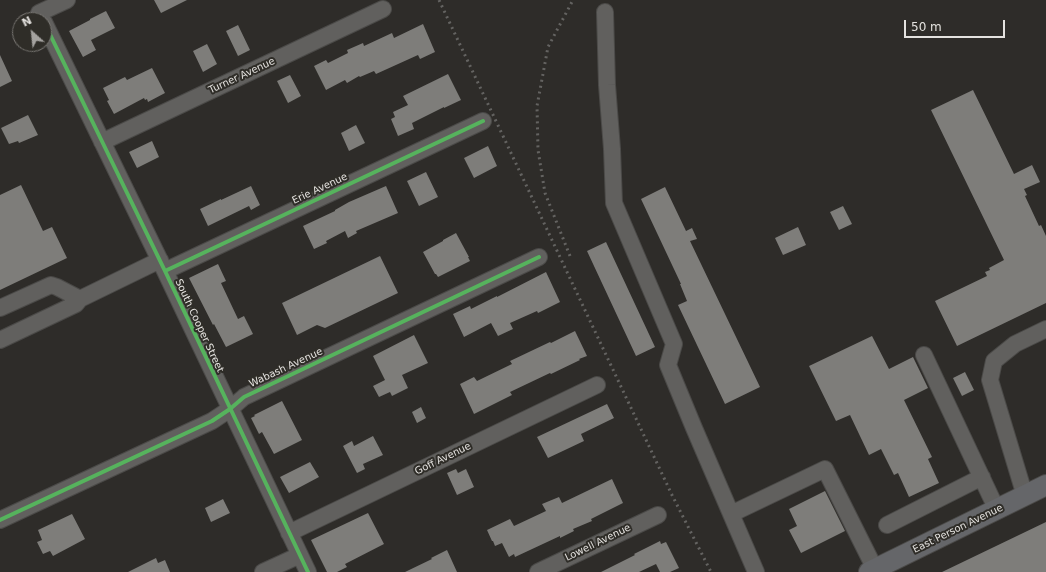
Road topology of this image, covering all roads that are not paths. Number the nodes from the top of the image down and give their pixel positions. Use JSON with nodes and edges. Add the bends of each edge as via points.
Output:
{"nodes":[{"id":1,"x":67,"y":0,"type":"edge"},
{"id":2,"x":383,"y":9,"type":"dead end"},
{"id":3,"x":44,"y":12,"type":"edge"},
{"id":4,"x":605,"y":12,"type":"dead end"},
{"id":5,"x":52,"y":39,"type":"edge"},
{"id":6,"x":482,"y":121,"type":"dead end"},
{"id":7,"x":102,"y":142,"type":"junction"},
{"id":8,"x":539,"y":257,"type":"dead end"},
{"id":9,"x":162,"y":266,"type":"junction"},
{"id":10,"x":80,"y":299,"type":"junction"},
{"id":11,"x":0,"y":308,"type":"edge"},
{"id":12,"x":1046,"y":329,"type":"edge"},
{"id":13,"x":0,"y":340,"type":"edge"},
{"id":14,"x":924,"y":355,"type":"dead end"},
{"id":15,"x":597,"y":385,"type":"dead end"},
{"id":16,"x":230,"y":409,"type":"junction"},
{"id":17,"x":982,"y":477,"type":"junction"},
{"id":18,"x":1046,"y":485,"type":"edge"},
{"id":19,"x":1025,"y":496,"type":"junction"},
{"id":20,"x":997,"y":510,"type":"junction"},
{"id":21,"x":731,"y":514,"type":"junction"},
{"id":22,"x":658,"y":515,"type":"dead end"},
{"id":23,"x":0,"y":520,"type":"edge"},
{"id":24,"x":887,"y":525,"type":"dead end"},
{"id":25,"x":290,"y":533,"type":"junction"},
{"id":26,"x":300,"y":555,"type":"junction"},
{"id":27,"x":895,"y":566,"type":"edge"},
{"id":28,"x":872,"y":571,"type":"edge"},
{"id":29,"x":263,"y":572,"type":"edge"},
{"id":30,"x":308,"y":572,"type":"edge"},
{"id":31,"x":538,"y":572,"type":"edge"},
{"id":32,"x":756,"y":572,"type":"edge"}],
"edges":[{"from":1,"to":3,"type":"street"},
{"from":2,"to":7,"type":"street","name":"Turner Avenue"},
{"from":4,"to":21,"type":"street","via":[[614,203],[674,344],[668,365]]},
{"from":5,"to":7,"type":"street","name":"South Cooper Street"},
{"from":6,"to":9,"type":"street","name":"Erie Avenue"},
{"from":7,"to":9,"type":"street","name":"South Cooper Street"},
{"from":8,"to":16,"type":"street","name":"Wabash Avenue","via":[[244,397]]},
{"from":9,"to":10,"type":"street","name":"Erie Avenue"},
{"from":9,"to":16,"type":"street","name":"South Cooper Street"},
{"from":10,"to":11,"type":"street","via":[[51,285]]},
{"from":10,"to":13,"type":"street","name":"Erie Avenue","via":[[76,304]]},
{"from":12,"to":19,"type":"street","via":[[1015,344],[994,361],[990,380]]},
{"from":14,"to":17,"type":"street"},
{"from":15,"to":25,"type":"street","name":"Goff Avenue"},
{"from":16,"to":23,"type":"street","name":"Wabash Avenue","via":[[212,421]]},
{"from":16,"to":25,"type":"street","name":"South Cooper Street"},
{"from":17,"to":20,"type":"street"},
{"from":17,"to":24,"type":"street"},
{"from":18,"to":19,"type":"main road","name":"East Person Avenue"},
{"from":19,"to":20,"type":"main road","name":"East Person Avenue"},
{"from":20,"to":27,"type":"main road","name":"East Person Avenue"},
{"from":21,"to":28,"type":"street","via":[[826,469]]},
{"from":21,"to":32,"type":"street"},
{"from":22,"to":31,"type":"street","name":"Lowell Avenue"},
{"from":25,"to":26,"type":"street","name":"South Cooper Street"},
{"from":26,"to":29,"type":"street"},
{"from":26,"to":30,"type":"street","name":"South Cooper Street"},
{"from":27,"to":28,"type":"main road","name":"East Person Avenue"}]}
